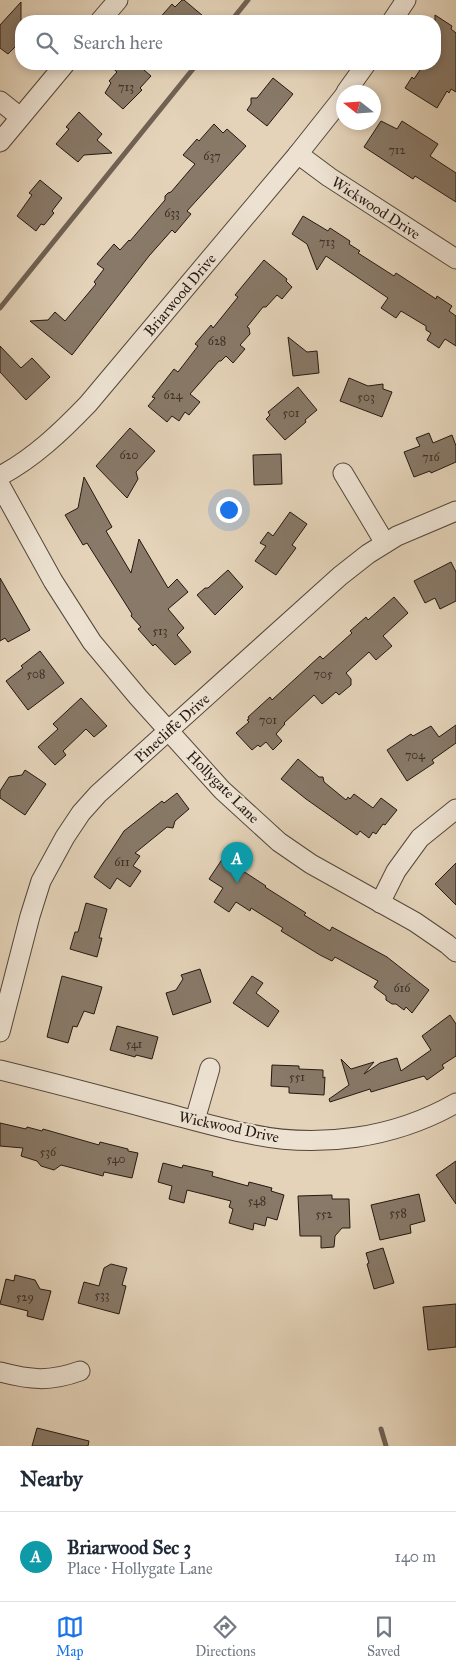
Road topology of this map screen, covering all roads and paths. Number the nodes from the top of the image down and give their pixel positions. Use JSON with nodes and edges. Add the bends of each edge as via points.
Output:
{"nodes":[{"id":1,"x":118,"y":0,"type":"edge"},
{"id":2,"x":406,"y":0,"type":"edge"},
{"id":3,"x":105,"y":15,"type":"edge"},
{"id":4,"x":396,"y":15,"type":"edge"},
{"id":5,"x":59,"y":70,"type":"edge"},
{"id":6,"x":362,"y":70,"type":"edge"},
{"id":7,"x":351,"y":85,"type":"edge"},
{"id":8,"x":0,"y":101,"type":"edge"},
{"id":9,"x":336,"y":106,"type":"edge"},
{"id":10,"x":20,"y":117,"type":"junction"},
{"id":11,"x":0,"y":142,"type":"edge"},
{"id":12,"x":298,"y":154,"type":"junction"},
{"id":13,"x":456,"y":259,"type":"edge"},
{"id":14,"x":343,"y":473,"type":"dead end"},
{"id":15,"x":0,"y":476,"type":"edge"},
{"id":16,"x":0,"y":485,"type":"edge"},
{"id":17,"x":456,"y":511,"type":"edge"},
{"id":18,"x":385,"y":543,"type":"junction"},
{"id":19,"x":168,"y":731,"type":"junction"},
{"id":20,"x":456,"y":809,"type":"edge"},
{"id":21,"x":380,"y":903,"type":"junction"},
{"id":22,"x":456,"y":952,"type":"edge"},
{"id":23,"x":0,"y":1032,"type":"edge"},
{"id":24,"x":210,"y":1068,"type":"dead end"},
{"id":25,"x":0,"y":1070,"type":"edge"},
{"id":26,"x":456,"y":1102,"type":"edge"},
{"id":27,"x":194,"y":1120,"type":"junction"},
{"id":28,"x":80,"y":1371,"type":"dead end"},
{"id":29,"x":0,"y":1372,"type":"edge"}],
"edges":[{"from":1,"to":3,"type":"street"},
{"from":2,"to":4,"type":"street"},
{"from":5,"to":10,"type":"street"},
{"from":6,"to":7,"type":"street"},
{"from":8,"to":10,"type":"street"},
{"from":9,"to":12,"type":"street","name":"Briarwood Drive"},
{"from":10,"to":11,"type":"street"},
{"from":12,"to":13,"type":"street","name":"Wickwood Drive"},
{"from":12,"to":15,"type":"street","name":"Briarwood Drive","via":[[88,404],[56,436]]},
{"from":14,"to":18,"type":"street"},
{"from":16,"to":19,"type":"street","name":"Hollygate Lane","via":[[53,581],[92,642]]},
{"from":17,"to":18,"type":"street","name":"Pinecliffe Drive"},
{"from":18,"to":19,"type":"street","name":"Pinecliffe Drive","via":[[340,576]]},
{"from":19,"to":21,"type":"street","name":"Hollygate Lane","via":[[222,790],[279,842]]},
{"from":19,"to":23,"type":"street","name":"Pinecliffe Drive","via":[[98,794],[64,837],[41,881]]},
{"from":20,"to":21,"type":"street","via":[[415,844],[396,871]]},
{"from":21,"to":22,"type":"street","name":"Hollygate Lane","via":[[415,922]]},
{"from":24,"to":27,"type":"street"},
{"from":25,"to":27,"type":"street","name":"Wickwood Drive"},
{"from":26,"to":27,"type":"street","name":"Wickwood Drive","via":[[419,1121],[390,1131],[316,1141],[252,1135]]},
{"from":28,"to":29,"type":"street","via":[[48,1379]]}]}
